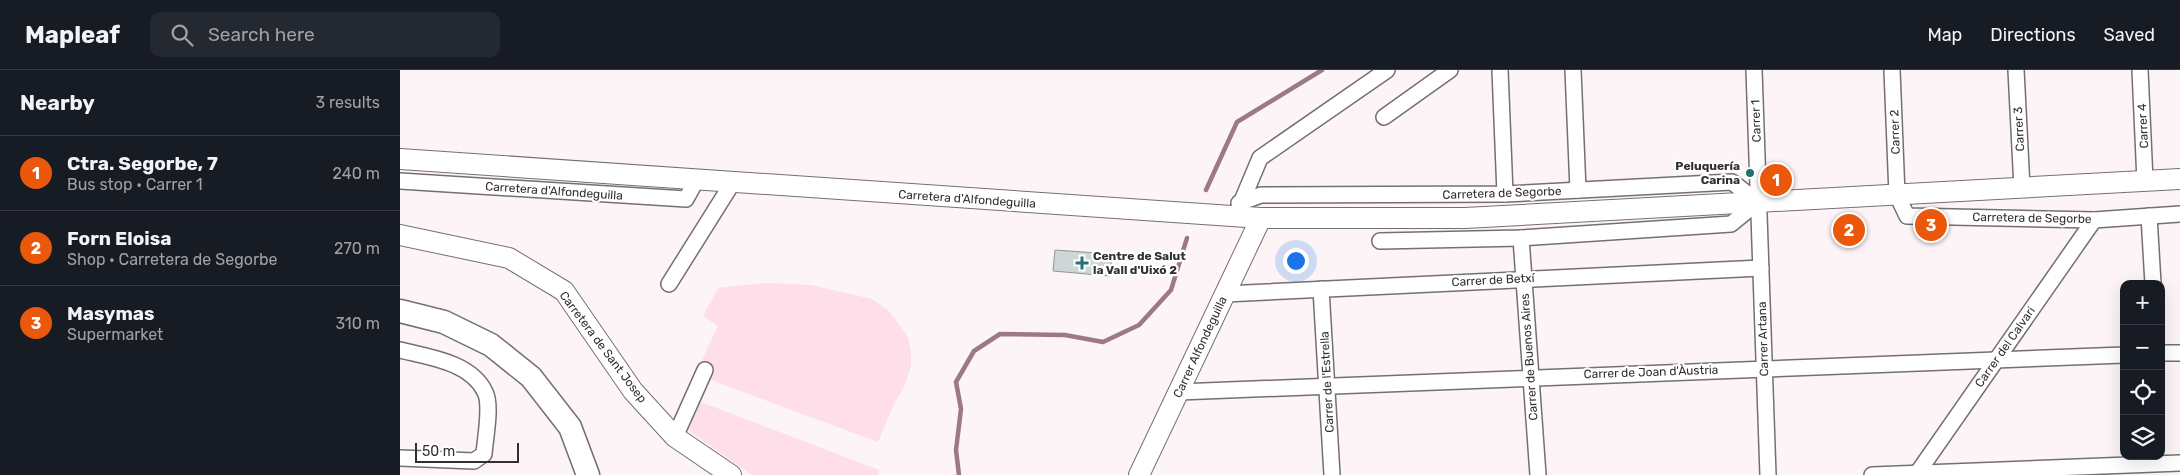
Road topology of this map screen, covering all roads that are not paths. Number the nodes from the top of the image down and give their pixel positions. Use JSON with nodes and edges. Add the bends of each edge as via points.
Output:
{"nodes":[{"id":1,"x":1387,"y":70,"type":"edge"},
{"id":2,"x":1450,"y":70,"type":"edge"},
{"id":3,"x":1500,"y":70,"type":"edge"},
{"id":4,"x":1572,"y":70,"type":"edge"},
{"id":5,"x":1754,"y":70,"type":"edge"},
{"id":6,"x":1892,"y":70,"type":"edge"},
{"id":7,"x":2016,"y":70,"type":"edge"},
{"id":8,"x":2140,"y":70,"type":"edge"},
{"id":9,"x":1384,"y":117,"type":"dead end"},
{"id":10,"x":400,"y":159,"type":"edge"},
{"id":11,"x":697,"y":179,"type":"junction"},
{"id":12,"x":2180,"y":179,"type":"edge"},
{"id":13,"x":400,"y":181,"type":"edge"},
{"id":14,"x":2145,"y":181,"type":"junction"},
{"id":15,"x":733,"y":182,"type":"junction"},
{"id":16,"x":2022,"y":188,"type":"junction"},
{"id":17,"x":1578,"y":190,"type":"junction"},
{"id":18,"x":1505,"y":194,"type":"junction"},
{"id":19,"x":1898,"y":195,"type":"junction"},
{"id":20,"x":1758,"y":202,"type":"junction"},
{"id":21,"x":1238,"y":210,"type":"junction"},
{"id":22,"x":2180,"y":214,"type":"edge"},
{"id":23,"x":2149,"y":216,"type":"junction"},
{"id":24,"x":1261,"y":218,"type":"junction"},
{"id":25,"x":2094,"y":220,"type":"junction"},
{"id":26,"x":400,"y":235,"type":"edge"},
{"id":27,"x":1521,"y":238,"type":"junction"},
{"id":28,"x":1380,"y":241,"type":"dead end"},
{"id":29,"x":1761,"y":268,"type":"junction"},
{"id":30,"x":1524,"y":279,"type":"junction"},
{"id":31,"x":2152,"y":280,"type":"edge"},
{"id":32,"x":669,"y":284,"type":"dead end"},
{"id":33,"x":1321,"y":289,"type":"junction"},
{"id":34,"x":1225,"y":294,"type":"junction"},
{"id":35,"x":400,"y":311,"type":"edge"},
{"id":36,"x":400,"y":350,"type":"edge"},
{"id":37,"x":2180,"y":352,"type":"edge"},
{"id":38,"x":2165,"y":353,"type":"edge"},
{"id":39,"x":2120,"y":355,"type":"edge"},
{"id":40,"x":1996,"y":360,"type":"junction"},
{"id":41,"x":1764,"y":369,"type":"junction"},
{"id":42,"x":705,"y":370,"type":"dead end"},
{"id":43,"x":1531,"y":376,"type":"junction"},
{"id":44,"x":1328,"y":386,"type":"junction"},
{"id":45,"x":1179,"y":392,"type":"junction"},
{"id":46,"x":675,"y":436,"type":"junction"},
{"id":47,"x":400,"y":458,"type":"edge"},
{"id":48,"x":2180,"y":463,"type":"edge"},
{"id":49,"x":2161,"y":465,"type":"edge"},
{"id":50,"x":1916,"y":474,"type":"edge"},
{"id":51,"x":588,"y":475,"type":"edge"},
{"id":52,"x":731,"y":475,"type":"edge"},
{"id":53,"x":1139,"y":475,"type":"edge"},
{"id":54,"x":1332,"y":475,"type":"edge"},
{"id":55,"x":1538,"y":475,"type":"edge"},
{"id":56,"x":1768,"y":475,"type":"edge"},
{"id":57,"x":1872,"y":475,"type":"edge"}],
"edges":[{"from":1,"to":21,"type":"street","via":[[1260,158]]},
{"from":2,"to":9,"type":"street"},
{"from":3,"to":18,"type":"street"},
{"from":4,"to":17,"type":"street"},
{"from":5,"to":20,"type":"street","name":"Carrer 1"},
{"from":6,"to":19,"type":"street","name":"Carrer 2"},
{"from":7,"to":16,"type":"street","name":"Carrer 3"},
{"from":8,"to":14,"type":"street","name":"Carrer 4"},
{"from":10,"to":11,"type":"street","name":"Carretera d'Alfondeguilla"},
{"from":11,"to":13,"type":"street","name":"Carretera d'Alfondeguilla","via":[[686,199]]},
{"from":11,"to":15,"type":"street","name":"Carretera d'Alfondeguilla"},
{"from":12,"to":14,"type":"street","name":"Carretera de Segorbe"},
{"from":14,"to":16,"type":"street","name":"Carretera de Segorbe"},
{"from":15,"to":21,"type":"street","name":"Carretera d'Alfondeguilla"},
{"from":15,"to":32,"type":"street"},
{"from":16,"to":19,"type":"street","name":"Carretera de Segorbe"},
{"from":17,"to":18,"type":"street","name":"Carretera de Segorbe"},
{"from":17,"to":20,"type":"street","name":"Carretera de Segorbe","via":[[1732,182]]},
{"from":18,"to":21,"type":"street","name":"Carretera de Segorbe","via":[[1261,195]]},
{"from":19,"to":20,"type":"street","name":"Carretera de Segorbe"},
{"from":19,"to":25,"type":"street","name":"Carretera de Segorbe","via":[[1907,216]]},
{"from":20,"to":24,"type":"street","name":"Carretera de Segorbe","via":[[1465,218]]},
{"from":20,"to":27,"type":"street","via":[[1731,224]]},
{"from":20,"to":29,"type":"street","name":"Carrer Artana"},
{"from":21,"to":24,"type":"street","name":"Carretera de Segorbe"},
{"from":22,"to":23,"type":"street","name":"Carretera de Segorbe"},
{"from":23,"to":25,"type":"street","name":"Carretera de Segorbe"},
{"from":23,"to":31,"type":"street"},
{"from":24,"to":34,"type":"street","name":"Carrer Alfondeguilla"},
{"from":25,"to":40,"type":"street","name":"Carrer del Calvari"},
{"from":26,"to":46,"type":"street","name":"Carretera de Sant Josep","via":[[509,258],[564,291],[633,391]]},
{"from":27,"to":28,"type":"street"},
{"from":27,"to":30,"type":"street","name":"Carrer de Buenos Aires"},
{"from":29,"to":30,"type":"street","name":"Carrer de Betxí"},
{"from":29,"to":41,"type":"street","name":"Carrer Artana"},
{"from":30,"to":33,"type":"street","name":"Carrer de Betxí"},
{"from":30,"to":43,"type":"street","name":"Carrer de Buenos Aires"},
{"from":33,"to":34,"type":"street","name":"Carrer de Betxí"},
{"from":33,"to":44,"type":"street","name":"Carrer de l'Estrella"},
{"from":34,"to":45,"type":"street","name":"Carrer Alfondeguilla"},
{"from":35,"to":51,"type":"main road","via":[[444,322],[491,345],[531,376],[570,427]]},
{"from":36,"to":47,"type":"street","via":[[442,360],[471,374],[486,392],[488,411],[484,454],[474,461]]},
{"from":37,"to":38,"type":"street"},
{"from":39,"to":40,"type":"street","name":"Carrer de Joan d'Àustria"},
{"from":40,"to":41,"type":"street","name":"Carrer de Joan d'Àustria"},
{"from":40,"to":50,"type":"street","name":"Carrer del Calvari"},
{"from":41,"to":43,"type":"street","name":"Carrer de Joan d'Àustria"},
{"from":41,"to":56,"type":"street","name":"Carrer Artana"},
{"from":42,"to":46,"type":"street"},
{"from":43,"to":44,"type":"street","name":"Carrer de Joan d'Àustria"},
{"from":43,"to":55,"type":"street","name":"Carrer de Buenos Aires"},
{"from":44,"to":45,"type":"street","name":"Carrer de Joan d'Àustria"},
{"from":44,"to":54,"type":"street","name":"Carrer de l'Estrella"},
{"from":45,"to":53,"type":"street","name":"Carrer Alfondeguilla"},
{"from":46,"to":52,"type":"street","name":"Carretera de Sant Josep"},
{"from":48,"to":49,"type":"street"},
{"from":49,"to":50,"type":"street"},
{"from":50,"to":57,"type":"street"}]}
